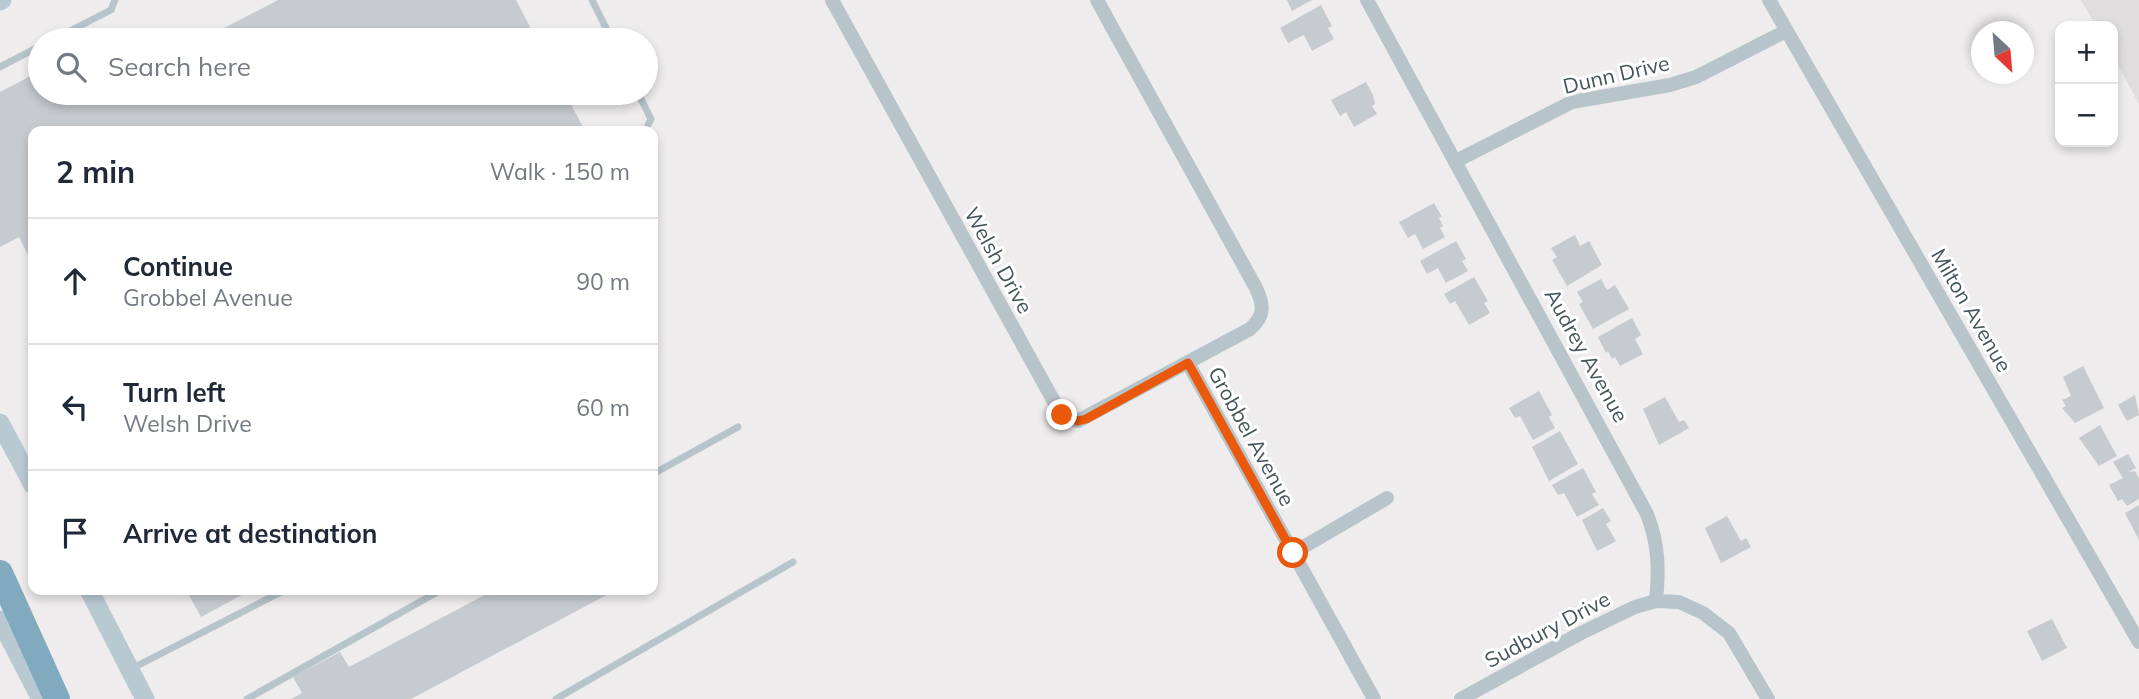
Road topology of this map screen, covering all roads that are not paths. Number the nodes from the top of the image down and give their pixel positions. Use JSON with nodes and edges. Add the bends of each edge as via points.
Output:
{"nodes":[{"id":1,"x":115,"y":0,"type":"edge"},
{"id":2,"x":592,"y":0,"type":"edge"},
{"id":3,"x":832,"y":0,"type":"edge"},
{"id":4,"x":1097,"y":0,"type":"edge"},
{"id":5,"x":1367,"y":0,"type":"edge"},
{"id":6,"x":1769,"y":0,"type":"edge"},
{"id":7,"x":76,"y":28,"type":"edge"},
{"id":8,"x":606,"y":28,"type":"edge"},
{"id":9,"x":1786,"y":31,"type":"junction"},
{"id":10,"x":28,"y":52,"type":"edge"},
{"id":11,"x":0,"y":67,"type":"edge"},
{"id":12,"x":644,"y":105,"type":"edge"},
{"id":13,"x":648,"y":126,"type":"edge"},
{"id":14,"x":1456,"y":161,"type":"junction"},
{"id":15,"x":1188,"y":363,"type":"junction"},
{"id":16,"x":0,"y":423,"type":"edge"},
{"id":17,"x":738,"y":427,"type":"dead end"},
{"id":18,"x":658,"y":471,"type":"edge"},
{"id":19,"x":28,"y":476,"type":"edge"},
{"id":20,"x":1388,"y":498,"type":"dead end"},
{"id":21,"x":1293,"y":553,"type":"junction"},
{"id":22,"x":793,"y":562,"type":"dead end"},
{"id":23,"x":0,"y":573,"type":"edge"},
{"id":24,"x":92,"y":595,"type":"edge"},
{"id":25,"x":275,"y":595,"type":"edge"},
{"id":26,"x":432,"y":595,"type":"edge"},
{"id":27,"x":1656,"y":601,"type":"junction"},
{"id":28,"x":0,"y":620,"type":"edge"},
{"id":29,"x":2139,"y":642,"type":"edge"},
{"id":30,"x":131,"y":670,"type":"junction"},
{"id":31,"x":41,"y":699,"type":"edge"},
{"id":32,"x":57,"y":699,"type":"edge"},
{"id":33,"x":145,"y":699,"type":"edge"},
{"id":34,"x":247,"y":699,"type":"edge"},
{"id":35,"x":556,"y":699,"type":"edge"},
{"id":36,"x":1374,"y":699,"type":"edge"},
{"id":37,"x":1461,"y":699,"type":"edge"},
{"id":38,"x":1768,"y":699,"type":"edge"}],
"edges":[{"from":1,"to":7,"type":"lane","via":[[111,10]]},
{"from":2,"to":8,"type":"lane"},
{"from":3,"to":15,"type":"street","name":"Welsh Drive","via":[[1062,415],[1086,419]]},
{"from":4,"to":15,"type":"street","name":"Grobbel Avenue","via":[[1261,298],[1262,314],[1255,325]]},
{"from":5,"to":14,"type":"street","name":"Audrey Avenue"},
{"from":6,"to":9,"type":"street","name":"Milton Avenue"},
{"from":9,"to":14,"type":"street","name":"Dunn Drive","via":[[1670,85],[1572,102]]},
{"from":9,"to":29,"type":"street","name":"Milton Avenue"},
{"from":10,"to":11,"type":"lane"},
{"from":12,"to":13,"type":"lane","via":[[651,119]]},
{"from":14,"to":27,"type":"street","name":"Audrey Avenue","via":[[1647,514],[1660,563]]},
{"from":15,"to":21,"type":"street","name":"Grobbel Avenue"},
{"from":16,"to":19,"type":"main road"},
{"from":17,"to":18,"type":"lane"},
{"from":20,"to":21,"type":"street"},
{"from":21,"to":36,"type":"street","name":"Grobbel Avenue"},
{"from":22,"to":35,"type":"lane"},
{"from":23,"to":32,"type":"highway"},
{"from":24,"to":30,"type":"main road"},
{"from":25,"to":30,"type":"lane"},
{"from":26,"to":34,"type":"lane"},
{"from":27,"to":37,"type":"street","name":"Sudbury Drive","via":[[1581,633]]},
{"from":27,"to":38,"type":"street","via":[[1691,607],[1729,633]]},
{"from":28,"to":31,"type":"main road"},
{"from":30,"to":33,"type":"main road"}]}
